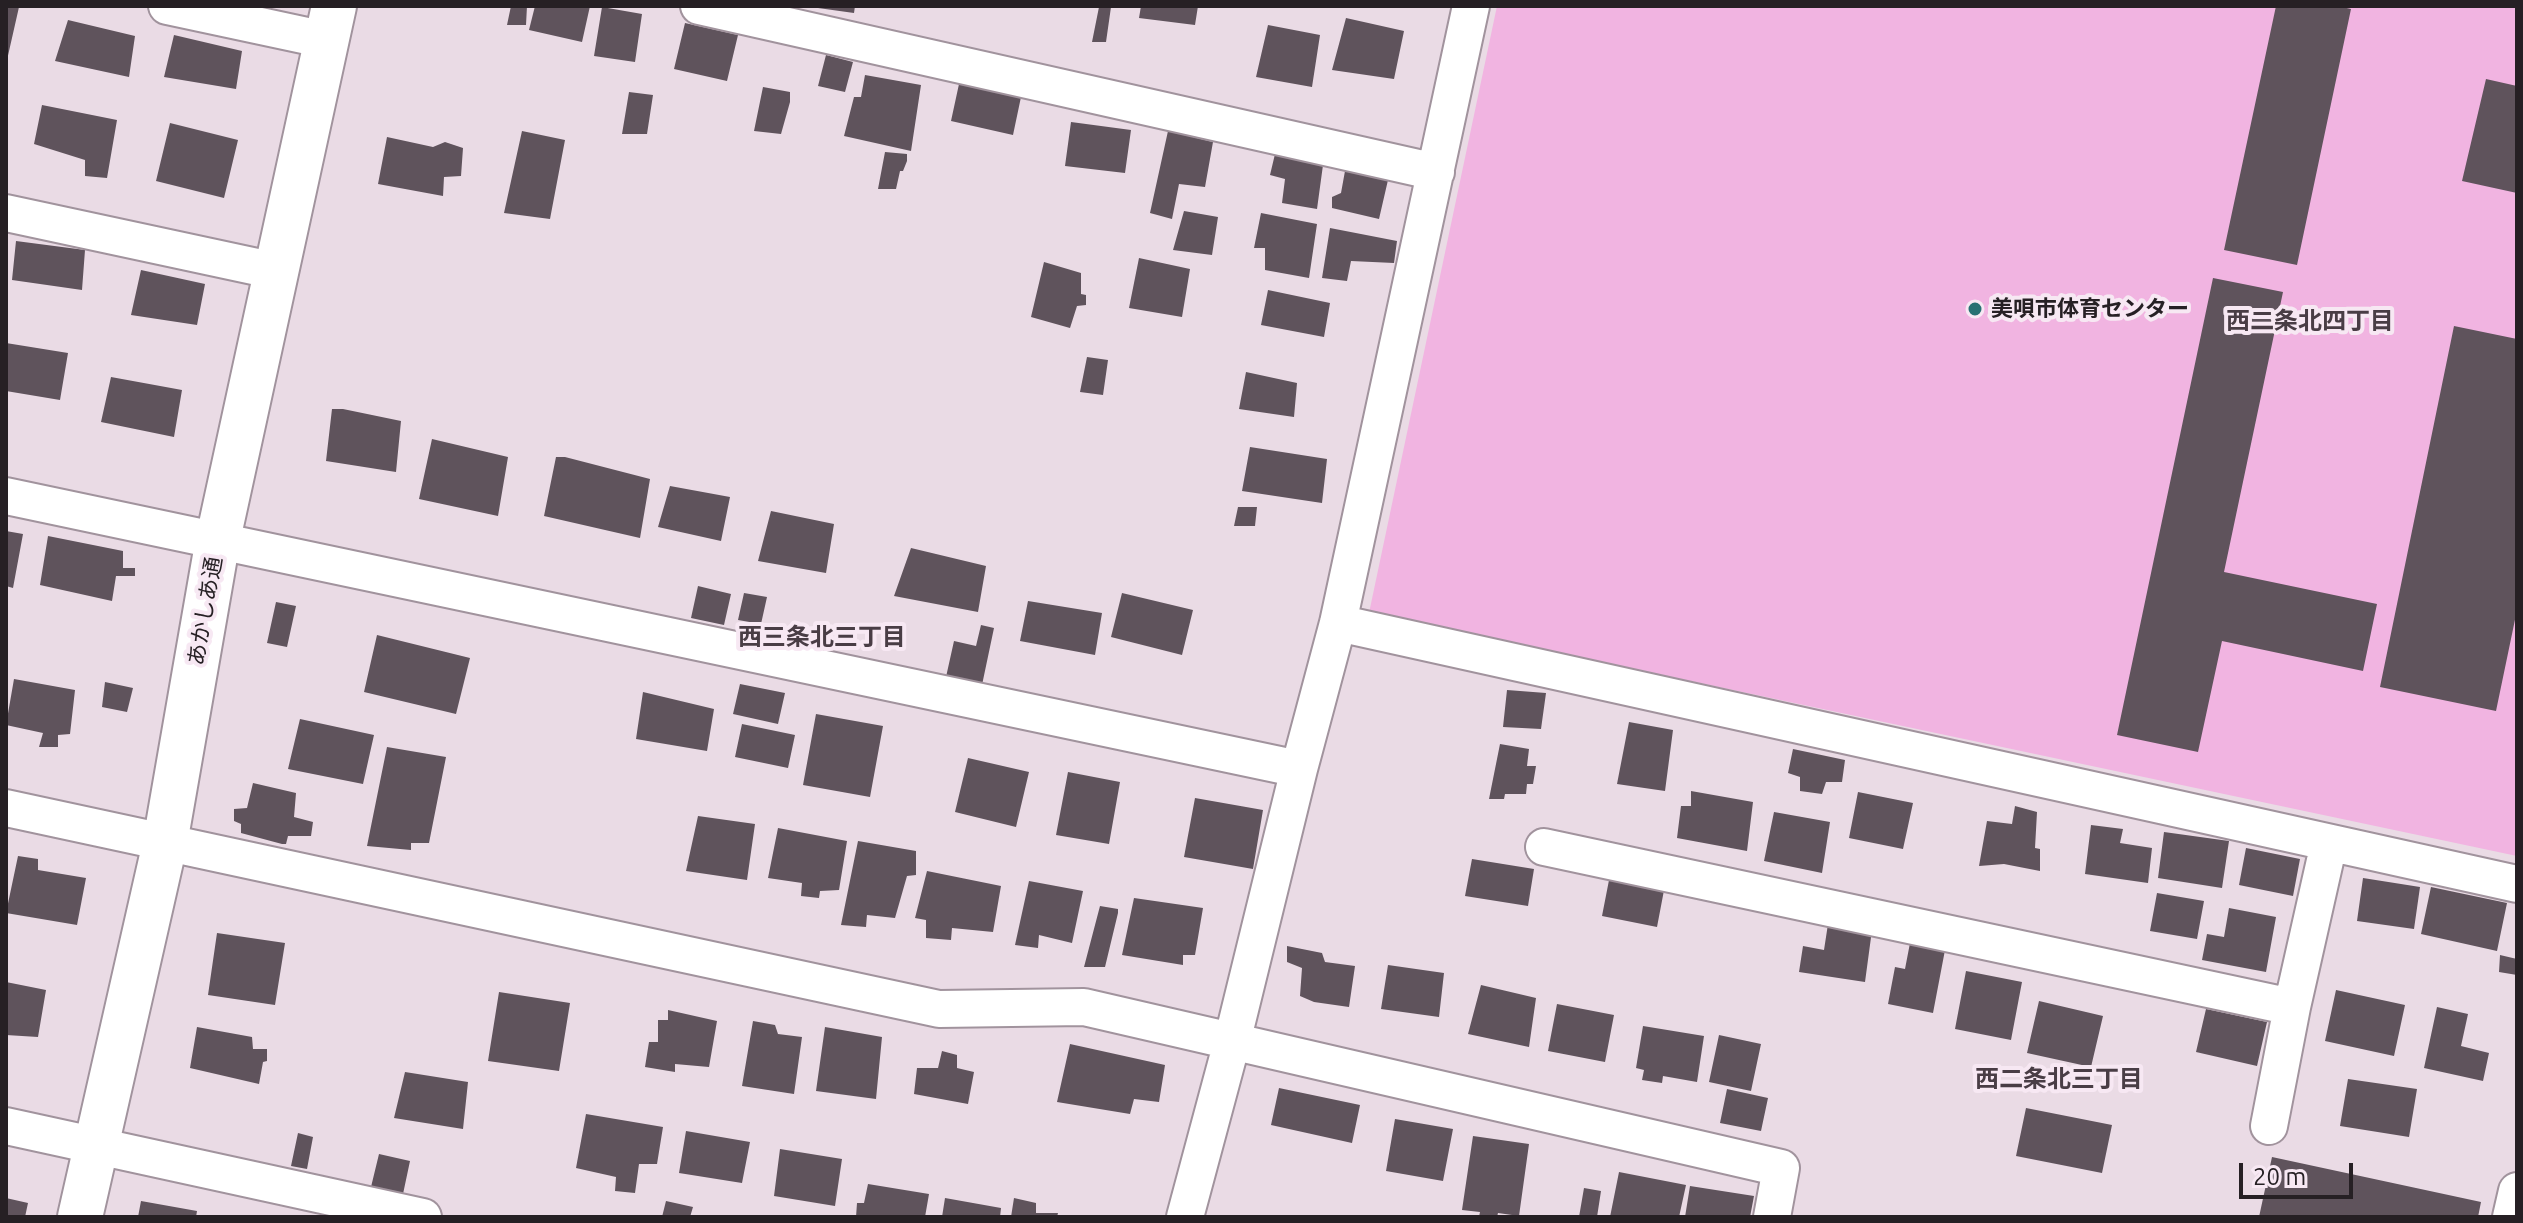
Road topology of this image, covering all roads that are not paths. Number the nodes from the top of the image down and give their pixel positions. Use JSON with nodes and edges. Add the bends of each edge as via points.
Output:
{"nodes":[{"id":1,"x":167,"y":6,"type":"edge"},
{"id":2,"x":699,"y":6,"type":"edge"},
{"id":3,"x":1471,"y":6,"type":"edge"},
{"id":4,"x":784,"y":15,"type":"edge"},
{"id":5,"x":330,"y":23,"type":"edge"},
{"id":6,"x":1436,"y":172,"type":"junction"},
{"id":7,"x":6,"y":213,"type":"edge"},
{"id":8,"x":276,"y":271,"type":"junction"},
{"id":9,"x":6,"y":496,"type":"edge"},
{"id":10,"x":218,"y":539,"type":"junction"},
{"id":11,"x":1338,"y":623,"type":"junction"},
{"id":12,"x":1299,"y":769,"type":"junction"},
{"id":13,"x":6,"y":808,"type":"edge"},
{"id":14,"x":165,"y":843,"type":"junction"},
{"id":15,"x":2329,"y":843,"type":"junction"},
{"id":16,"x":1544,"y":847,"type":"dead end"},
{"id":17,"x":2517,"y":884,"type":"edge"},
{"id":18,"x":2292,"y":1007,"type":"junction"},
{"id":19,"x":1232,"y":1042,"type":"junction"},
{"id":20,"x":6,"y":1126,"type":"edge"},
{"id":21,"x":2269,"y":1126,"type":"dead end"},
{"id":22,"x":97,"y":1145,"type":"junction"},
{"id":23,"x":2517,"y":1191,"type":"edge"},
{"id":24,"x":1196,"y":1215,"type":"edge"},
{"id":25,"x":80,"y":1217,"type":"edge"},
{"id":26,"x":423,"y":1217,"type":"edge"},
{"id":27,"x":1772,"y":1217,"type":"edge"},
{"id":28,"x":2511,"y":1217,"type":"edge"}],
"edges":[{"from":1,"to":5,"type":"street"},
{"from":2,"to":4,"type":"street"},
{"from":3,"to":6,"type":"street"},
{"from":4,"to":6,"type":"street"},
{"from":5,"to":8,"type":"street","name":"あかしあ通"},
{"from":6,"to":11,"type":"street"},
{"from":7,"to":8,"type":"street"},
{"from":8,"to":10,"type":"street","name":"あかしあ通"},
{"from":9,"to":10,"type":"street"},
{"from":10,"to":12,"type":"street"},
{"from":10,"to":14,"type":"street","name":"あかしあ通"},
{"from":11,"to":12,"type":"street"},
{"from":11,"to":15,"type":"street"},
{"from":12,"to":19,"type":"street"},
{"from":13,"to":14,"type":"street"},
{"from":14,"to":19,"type":"street","via":[[939,1009],[1084,1007]]},
{"from":14,"to":22,"type":"street","name":"あかしあ通"},
{"from":15,"to":17,"type":"street"},
{"from":15,"to":18,"type":"street"},
{"from":16,"to":18,"type":"street"},
{"from":18,"to":21,"type":"street"},
{"from":19,"to":24,"type":"street"},
{"from":19,"to":27,"type":"street","via":[[1781,1168]]},
{"from":20,"to":22,"type":"street"},
{"from":22,"to":25,"type":"street","name":"あかしあ通"},
{"from":22,"to":26,"type":"street"},
{"from":23,"to":28,"type":"street"}]}
